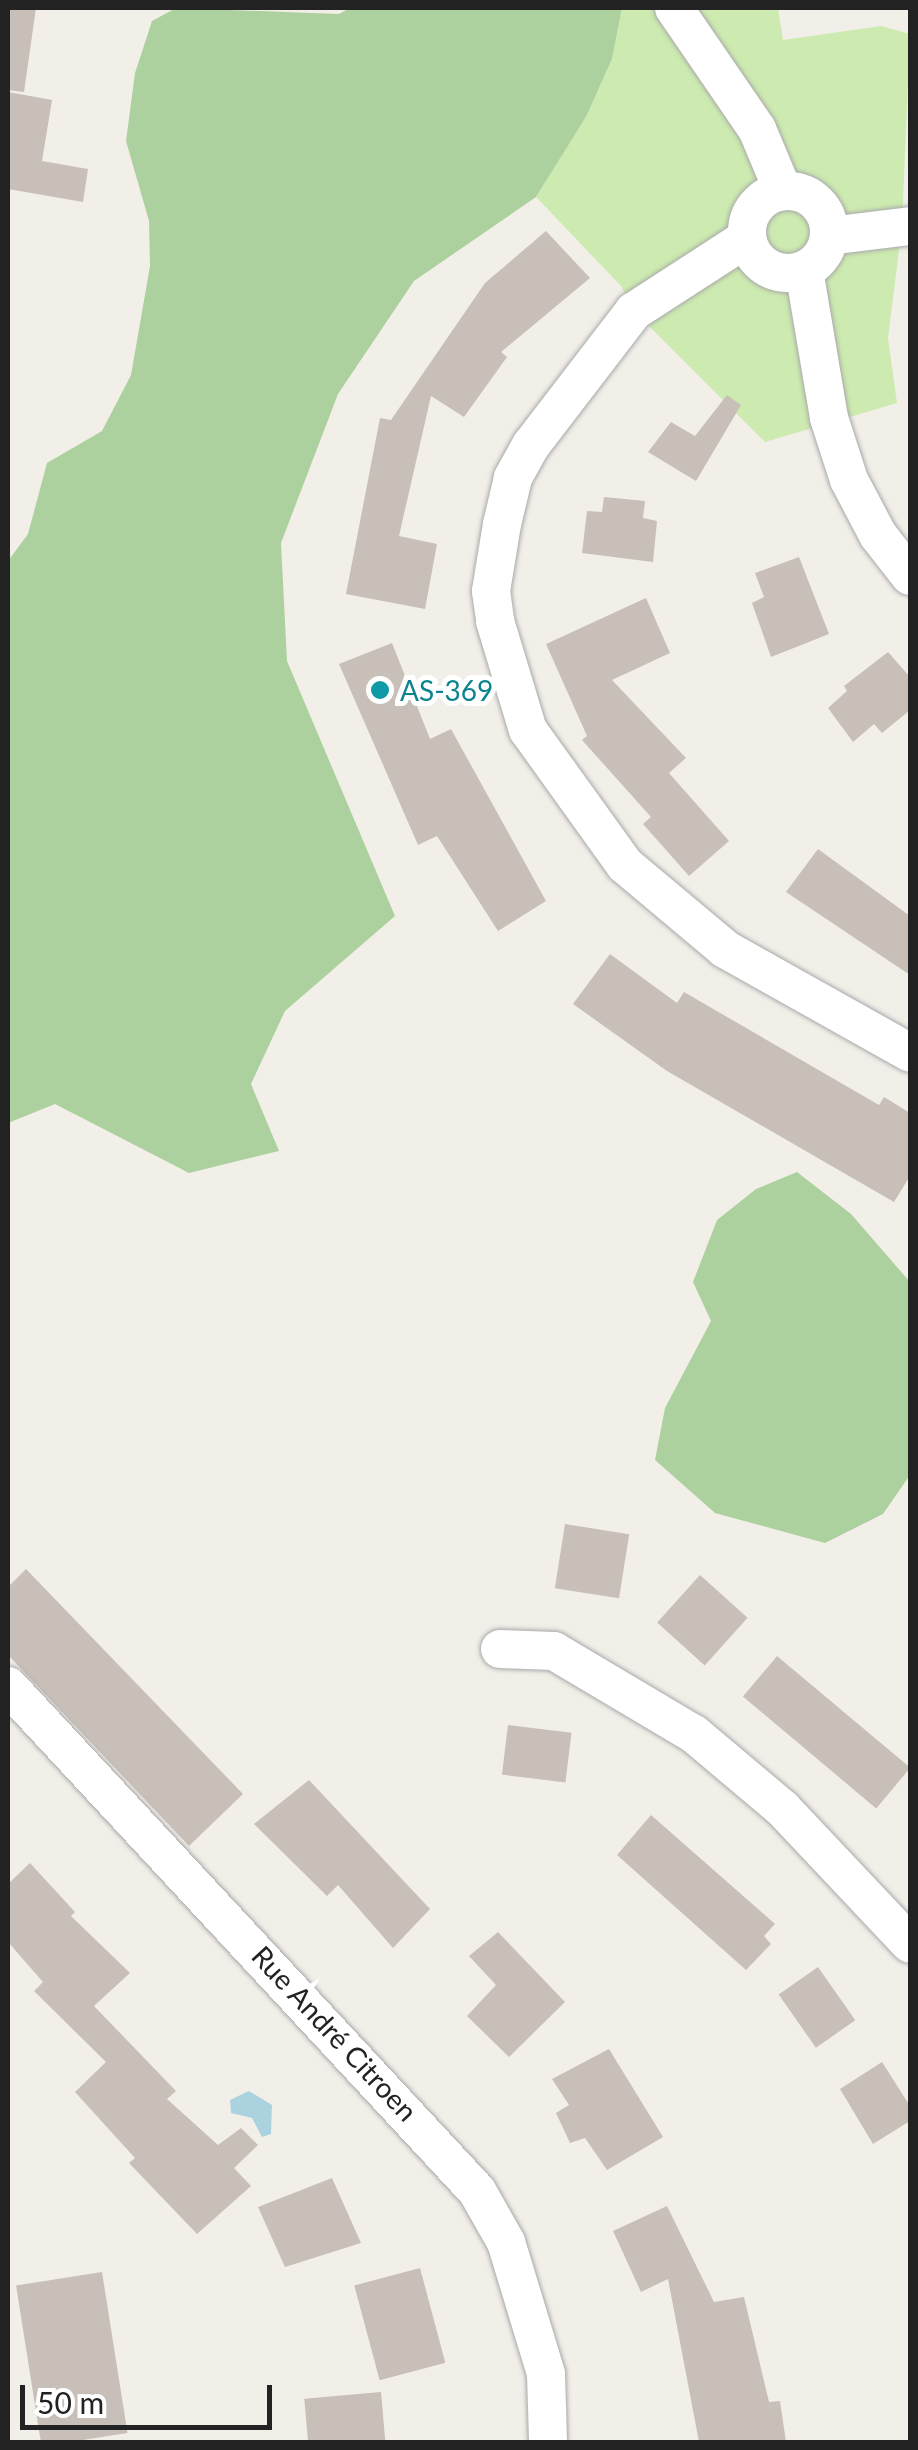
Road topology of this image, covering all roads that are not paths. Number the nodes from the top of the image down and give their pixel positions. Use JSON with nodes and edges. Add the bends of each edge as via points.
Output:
{"nodes":[{"id":1,"x":674,"y":8,"type":"edge"},
{"id":2,"x":782,"y":191,"type":"junction"},
{"id":3,"x":910,"y":226,"type":"edge"},
{"id":4,"x":829,"y":236,"type":"junction"},
{"id":5,"x":746,"y":238,"type":"junction"},
{"id":6,"x":804,"y":270,"type":"junction"},
{"id":7,"x":910,"y":576,"type":"edge"},
{"id":8,"x":910,"y":1053,"type":"edge"},
{"id":9,"x":500,"y":1648,"type":"dead end"},
{"id":10,"x":8,"y":1686,"type":"edge"},
{"id":11,"x":910,"y":1944,"type":"edge"},
{"id":12,"x":548,"y":2442,"type":"edge"}],
"edges":[{"from":1,"to":2,"type":"street","via":[[757,130]]},
{"from":2,"to":4,"type":"street","via":[[816,203]]},
{"from":2,"to":5,"type":"street","via":[[751,213]]},
{"from":3,"to":4,"type":"street"},
{"from":4,"to":6,"type":"street","via":[[822,257]]},
{"from":5,"to":6,"type":"street","via":[[768,268]]},
{"from":5,"to":8,"type":"street","via":[[634,311],[531,445],[513,478],[502,524],[491,591],[495,621],[528,730],[625,866],[725,949]]},
{"from":6,"to":7,"type":"street","via":[[830,418],[849,480],[878,535]]},
{"from":9,"to":11,"type":"street","via":[[554,1651],[694,1734],[783,1810]]},
{"from":10,"to":12,"type":"street","name":"Rue André Citroen","via":[[478,2191],[506,2242],[546,2374]]}]}
